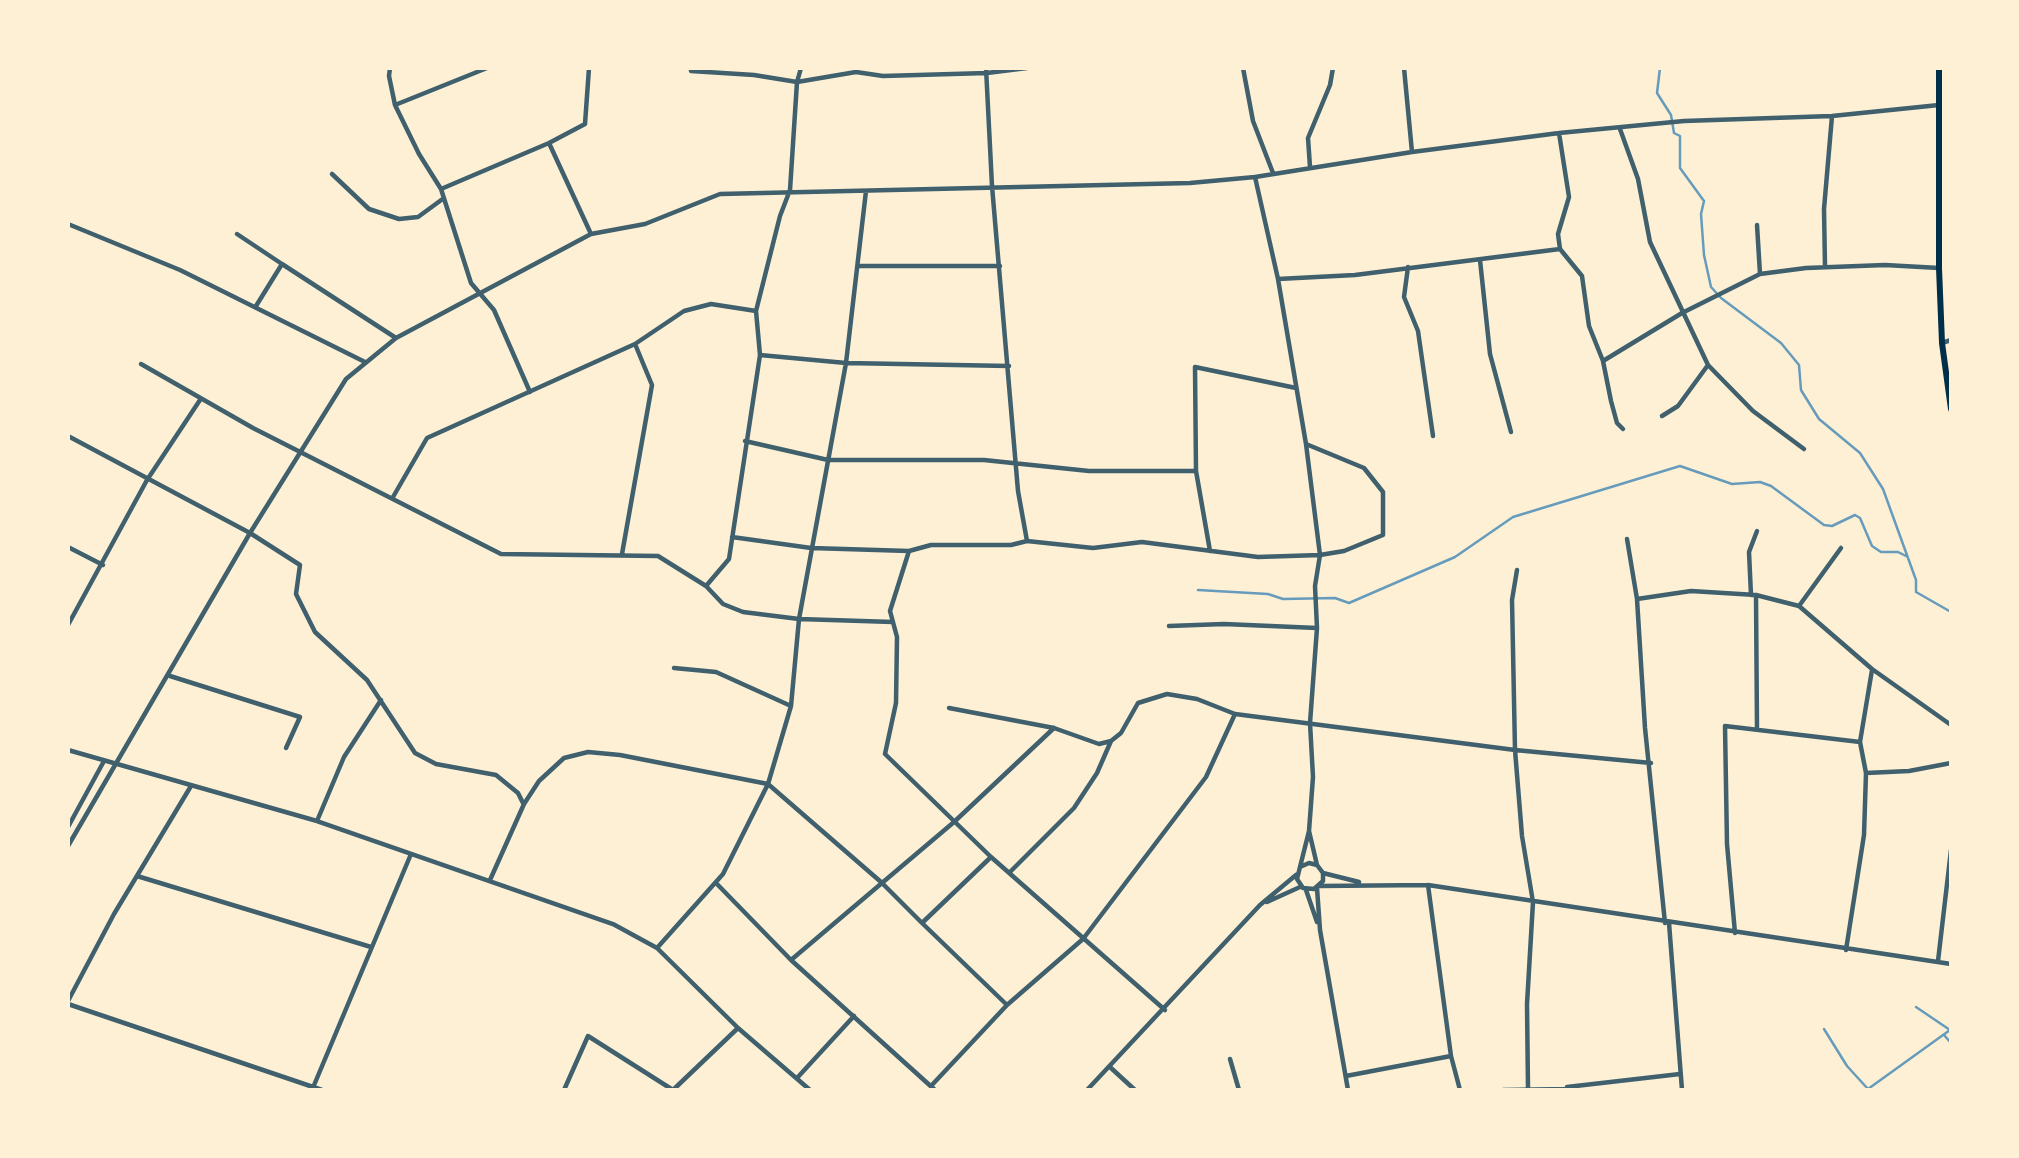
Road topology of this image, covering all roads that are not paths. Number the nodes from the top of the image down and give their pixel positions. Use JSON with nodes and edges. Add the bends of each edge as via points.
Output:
{"nodes":[{"id":1,"x":390,"y":68,"type":"edge"},
{"id":2,"x":487,"y":68,"type":"edge"},
{"id":3,"x":589,"y":68,"type":"edge"},
{"id":4,"x":691,"y":68,"type":"edge"},
{"id":5,"x":801,"y":68,"type":"edge"},
{"id":6,"x":1027,"y":68,"type":"edge"},
{"id":7,"x":1242,"y":68,"type":"edge"},
{"id":8,"x":1333,"y":68,"type":"edge"},
{"id":9,"x":1404,"y":68,"type":"edge"},
{"id":10,"x":1940,"y":68,"type":"edge"},
{"id":11,"x":987,"y":71,"type":"edge"},
{"id":12,"x":797,"y":82,"type":"junction"},
{"id":13,"x":395,"y":105,"type":"junction"},
{"id":14,"x":1939,"y":105,"type":"junction"},
{"id":15,"x":1832,"y":116,"type":"junction"},
{"id":16,"x":1620,"y":129,"type":"junction"},
{"id":17,"x":1559,"y":134,"type":"junction"},
{"id":18,"x":549,"y":143,"type":"junction"},
{"id":19,"x":1412,"y":152,"type":"junction"},
{"id":20,"x":1310,"y":167,"type":"junction"},
{"id":21,"x":1273,"y":173,"type":"junction"},
{"id":22,"x":332,"y":174,"type":"dead end"},
{"id":23,"x":1255,"y":177,"type":"junction"},
{"id":24,"x":992,"y":186,"type":"junction"},
{"id":25,"x":441,"y":189,"type":"junction"},
{"id":26,"x":790,"y":190,"type":"junction"},
{"id":27,"x":866,"y":191,"type":"junction"},
{"id":28,"x":444,"y":198,"type":"junction"},
{"id":29,"x":68,"y":224,"type":"edge"},
{"id":30,"x":1756,"y":225,"type":"dead end"},
{"id":31,"x":237,"y":234,"type":"dead end"},
{"id":32,"x":591,"y":234,"type":"junction"},
{"id":33,"x":1560,"y":249,"type":"junction"},
{"id":34,"x":1480,"y":260,"type":"junction"},
{"id":35,"x":282,"y":264,"type":"junction"},
{"id":36,"x":858,"y":266,"type":"junction"},
{"id":37,"x":1000,"y":266,"type":"junction"},
{"id":38,"x":1408,"y":267,"type":"junction"},
{"id":39,"x":1825,"y":267,"type":"junction"},
{"id":40,"x":1939,"y":268,"type":"junction"},
{"id":41,"x":1760,"y":274,"type":"junction"},
{"id":42,"x":1278,"y":279,"type":"junction"},
{"id":43,"x":480,"y":295,"type":"junction"},
{"id":44,"x":256,"y":306,"type":"junction"},
{"id":45,"x":756,"y":312,"type":"junction"},
{"id":46,"x":1682,"y":313,"type":"junction"},
{"id":47,"x":396,"y":338,"type":"junction"},
{"id":48,"x":1951,"y":340,"type":"edge"},
{"id":49,"x":1942,"y":343,"type":"junction"},
{"id":50,"x":635,"y":344,"type":"junction"},
{"id":51,"x":760,"y":355,"type":"junction"},
{"id":52,"x":1603,"y":361,"type":"junction"},
{"id":53,"x":365,"y":362,"type":"junction"},
{"id":54,"x":846,"y":363,"type":"junction"},
{"id":55,"x":141,"y":364,"type":"dead end"},
{"id":56,"x":1708,"y":365,"type":"junction"},
{"id":57,"x":1009,"y":366,"type":"junction"},
{"id":58,"x":1296,"y":388,"type":"junction"},
{"id":59,"x":530,"y":392,"type":"junction"},
{"id":60,"x":200,"y":400,"type":"junction"},
{"id":61,"x":1951,"y":409,"type":"edge"},
{"id":62,"x":1662,"y":416,"type":"dead end"},
{"id":63,"x":1623,"y":429,"type":"dead end"},
{"id":64,"x":1511,"y":432,"type":"dead end"},
{"id":65,"x":68,"y":436,"type":"edge"},
{"id":66,"x":1433,"y":436,"type":"dead end"},
{"id":67,"x":745,"y":440,"type":"junction"},
{"id":68,"x":1306,"y":444,"type":"junction"},
{"id":69,"x":1804,"y":449,"type":"dead end"},
{"id":70,"x":299,"y":451,"type":"junction"},
{"id":71,"x":828,"y":460,"type":"junction"},
{"id":72,"x":1016,"y":466,"type":"junction"},
{"id":73,"x":1196,"y":471,"type":"junction"},
{"id":74,"x":147,"y":480,"type":"junction"},
{"id":75,"x":393,"y":497,"type":"junction"},
{"id":76,"x":1757,"y":531,"type":"dead end"},
{"id":77,"x":250,"y":533,"type":"junction"},
{"id":78,"x":732,"y":537,"type":"junction"},
{"id":79,"x":1627,"y":539,"type":"dead end"},
{"id":80,"x":1027,"y":541,"type":"junction"},
{"id":81,"x":68,"y":547,"type":"edge"},
{"id":82,"x":811,"y":548,"type":"junction"},
{"id":83,"x":1841,"y":548,"type":"dead end"},
{"id":84,"x":909,"y":551,"type":"junction"},
{"id":85,"x":1210,"y":551,"type":"junction"},
{"id":86,"x":622,"y":554,"type":"junction"},
{"id":87,"x":1320,"y":555,"type":"junction"},
{"id":88,"x":103,"y":565,"type":"junction"},
{"id":89,"x":1517,"y":570,"type":"dead end"},
{"id":90,"x":706,"y":586,"type":"junction"},
{"id":91,"x":1754,"y":595,"type":"junction"},
{"id":92,"x":1637,"y":599,"type":"junction"},
{"id":93,"x":1799,"y":607,"type":"junction"},
{"id":94,"x":799,"y":619,"type":"junction"},
{"id":95,"x":893,"y":622,"type":"junction"},
{"id":96,"x":68,"y":625,"type":"edge"},
{"id":97,"x":1169,"y":626,"type":"dead end"},
{"id":98,"x":1317,"y":628,"type":"junction"},
{"id":99,"x":674,"y":668,"type":"dead end"},
{"id":100,"x":1872,"y":669,"type":"junction"},
{"id":101,"x":170,"y":676,"type":"junction"},
{"id":102,"x":381,"y":700,"type":"junction"},
{"id":103,"x":791,"y":706,"type":"junction"},
{"id":104,"x":949,"y":708,"type":"dead end"},
{"id":105,"x":1235,"y":714,"type":"junction"},
{"id":106,"x":1310,"y":723,"type":"junction"},
{"id":107,"x":1951,"y":725,"type":"edge"},
{"id":108,"x":1054,"y":728,"type":"junction"},
{"id":109,"x":1757,"y":729,"type":"junction"},
{"id":110,"x":1111,"y":741,"type":"junction"},
{"id":111,"x":1860,"y":742,"type":"junction"},
{"id":112,"x":286,"y":748,"type":"dead end"},
{"id":113,"x":68,"y":750,"type":"edge"},
{"id":114,"x":1515,"y":750,"type":"junction"},
{"id":115,"x":104,"y":761,"type":"junction"},
{"id":116,"x":1651,"y":763,"type":"junction"},
{"id":117,"x":1951,"y":763,"type":"edge"},
{"id":118,"x":115,"y":765,"type":"junction"},
{"id":119,"x":1866,"y":773,"type":"junction"},
{"id":120,"x":768,"y":784,"type":"junction"},
{"id":121,"x":191,"y":786,"type":"junction"},
{"id":122,"x":524,"y":804,"type":"junction"},
{"id":123,"x":317,"y":821,"type":"junction"},
{"id":124,"x":954,"y":822,"type":"junction"},
{"id":125,"x":68,"y":827,"type":"edge"},
{"id":126,"x":1308,"y":831,"type":"junction"},
{"id":127,"x":68,"y":846,"type":"edge"},
{"id":128,"x":1951,"y":850,"type":"edge"},
{"id":129,"x":411,"y":854,"type":"junction"},
{"id":130,"x":992,"y":857,"type":"junction"},
{"id":131,"x":1317,"y":866,"type":"junction"},
{"id":132,"x":1300,"y":867,"type":"junction"},
{"id":133,"x":1010,"y":872,"type":"junction"},
{"id":134,"x":1323,"y":873,"type":"junction"},
{"id":135,"x":1296,"y":875,"type":"junction"},
{"id":136,"x":137,"y":876,"type":"junction"},
{"id":137,"x":490,"y":880,"type":"junction"},
{"id":138,"x":881,"y":882,"type":"junction"},
{"id":139,"x":717,"y":884,"type":"junction"},
{"id":140,"x":1366,"y":884,"type":"junction"},
{"id":141,"x":1428,"y":885,"type":"junction"},
{"id":142,"x":1318,"y":887,"type":"junction"},
{"id":143,"x":1304,"y":888,"type":"junction"},
{"id":144,"x":1533,"y":902,"type":"junction"},
{"id":145,"x":1259,"y":905,"type":"junction"},
{"id":146,"x":922,"y":923,"type":"junction"},
{"id":147,"x":1667,"y":923,"type":"junction"},
{"id":148,"x":1320,"y":930,"type":"junction"},
{"id":149,"x":1735,"y":933,"type":"junction"},
{"id":150,"x":1083,"y":939,"type":"junction"},
{"id":151,"x":371,"y":947,"type":"junction"},
{"id":152,"x":657,"y":948,"type":"junction"},
{"id":153,"x":1846,"y":950,"type":"junction"},
{"id":154,"x":791,"y":960,"type":"junction"},
{"id":155,"x":1938,"y":961,"type":"junction"},
{"id":156,"x":1951,"y":964,"type":"edge"},
{"id":157,"x":68,"y":1003,"type":"edge"},
{"id":158,"x":1007,"y":1005,"type":"junction"},
{"id":159,"x":1165,"y":1010,"type":"junction"},
{"id":160,"x":854,"y":1016,"type":"junction"},
{"id":161,"x":738,"y":1028,"type":"junction"},
{"id":162,"x":1451,"y":1056,"type":"junction"},
{"id":163,"x":1230,"y":1059,"type":"dead end"},
{"id":164,"x":1111,"y":1068,"type":"junction"},
{"id":165,"x":1680,"y":1074,"type":"junction"},
{"id":166,"x":1346,"y":1076,"type":"junction"},
{"id":167,"x":797,"y":1078,"type":"junction"},
{"id":168,"x":313,"y":1088,"type":"edge"},
{"id":169,"x":933,"y":1088,"type":"edge"},
{"id":170,"x":1567,"y":1088,"type":"edge"},
{"id":171,"x":1528,"y":1089,"type":"edge"},
{"id":172,"x":322,"y":1090,"type":"edge"},
{"id":173,"x":564,"y":1090,"type":"edge"},
{"id":174,"x":810,"y":1090,"type":"edge"},
{"id":175,"x":1087,"y":1090,"type":"edge"},
{"id":176,"x":1135,"y":1090,"type":"edge"},
{"id":177,"x":1240,"y":1090,"type":"edge"},
{"id":178,"x":1348,"y":1090,"type":"edge"},
{"id":179,"x":1460,"y":1090,"type":"edge"},
{"id":180,"x":1503,"y":1090,"type":"edge"},
{"id":181,"x":1682,"y":1090,"type":"edge"}],
"edges":[{"from":1,"to":13,"type":"street"},
{"from":2,"to":13,"type":"street"},
{"from":3,"to":18,"type":"street","via":[[585,124]]},
{"from":4,"to":12,"type":"street"},
{"from":5,"to":12,"type":"street"},
{"from":6,"to":11,"type":"street"},
{"from":7,"to":21,"type":"street","via":[[1253,121]]},
{"from":8,"to":20,"type":"street","via":[[1308,138]]},
{"from":9,"to":19,"type":"street"},
{"from":10,"to":14,"type":"main road"},
{"from":11,"to":12,"type":"street","via":[[883,76],[856,72]]},
{"from":11,"to":24,"type":"street"},
{"from":12,"to":26,"type":"street"},
{"from":13,"to":25,"type":"street"},
{"from":14,"to":15,"type":"street"},
{"from":14,"to":40,"type":"main road"},
{"from":15,"to":16,"type":"street","via":[[1684,121]]},
{"from":15,"to":39,"type":"street","via":[[1824,209]]},
{"from":16,"to":17,"type":"street"},
{"from":16,"to":46,"type":"street","via":[[1638,179],[1650,242]]},
{"from":17,"to":19,"type":"street"},
{"from":17,"to":33,"type":"street","via":[[1569,197],[1558,234]]},
{"from":18,"to":25,"type":"street"},
{"from":18,"to":32,"type":"street"},
{"from":19,"to":20,"type":"street"},
{"from":20,"to":21,"type":"street"},
{"from":21,"to":23,"type":"street"},
{"from":22,"to":28,"type":"street","via":[[369,209],[400,219],[418,217]]},
{"from":23,"to":24,"type":"street","via":[[1189,183]]},
{"from":23,"to":42,"type":"street"},
{"from":24,"to":27,"type":"street"},
{"from":24,"to":37,"type":"street"},
{"from":25,"to":28,"type":"street"},
{"from":26,"to":27,"type":"street"},
{"from":26,"to":32,"type":"street","via":[[720,194],[645,224]]},
{"from":26,"to":45,"type":"street"},
{"from":27,"to":36,"type":"street"},
{"from":28,"to":43,"type":"street","via":[[471,283]]},
{"from":29,"to":44,"type":"street"},
{"from":30,"to":41,"type":"street"},
{"from":31,"to":35,"type":"street"},
{"from":32,"to":43,"type":"street"},
{"from":33,"to":34,"type":"street"},
{"from":33,"to":52,"type":"street","via":[[1582,276],[1589,326]]},
{"from":34,"to":38,"type":"street"},
{"from":34,"to":64,"type":"street","via":[[1490,354]]},
{"from":35,"to":44,"type":"street"},
{"from":35,"to":47,"type":"street"},
{"from":36,"to":37,"type":"street"},
{"from":36,"to":54,"type":"street"},
{"from":37,"to":57,"type":"street"},
{"from":38,"to":42,"type":"street"},
{"from":38,"to":66,"type":"street","via":[[1404,297],[1418,331]]},
{"from":39,"to":40,"type":"street"},
{"from":39,"to":41,"type":"street"},
{"from":40,"to":49,"type":"main road"},
{"from":41,"to":46,"type":"street"},
{"from":42,"to":58,"type":"street"},
{"from":43,"to":47,"type":"street"},
{"from":43,"to":59,"type":"street","via":[[494,310]]},
{"from":44,"to":53,"type":"street"},
{"from":45,"to":50,"type":"street","via":[[711,304],[684,310]]},
{"from":45,"to":51,"type":"street"},
{"from":46,"to":52,"type":"street"},
{"from":46,"to":56,"type":"street"},
{"from":47,"to":53,"type":"street"},
{"from":48,"to":49,"type":"street"},
{"from":49,"to":61,"type":"main road"},
{"from":50,"to":59,"type":"street"},
{"from":50,"to":86,"type":"street","via":[[652,385]]},
{"from":51,"to":54,"type":"street"},
{"from":51,"to":67,"type":"street"},
{"from":52,"to":63,"type":"street","via":[[1614,412]]},
{"from":53,"to":70,"type":"street","via":[[346,379]]},
{"from":54,"to":57,"type":"street"},
{"from":54,"to":71,"type":"street"},
{"from":55,"to":60,"type":"street"},
{"from":56,"to":62,"type":"street","via":[[1678,406]]},
{"from":56,"to":69,"type":"street","via":[[1753,411]]},
{"from":57,"to":72,"type":"street"},
{"from":58,"to":68,"type":"street"},
{"from":58,"to":73,"type":"street","via":[[1195,367]]},
{"from":59,"to":75,"type":"street","via":[[427,438]]},
{"from":60,"to":70,"type":"street"},
{"from":60,"to":74,"type":"street"},
{"from":65,"to":74,"type":"street"},
{"from":67,"to":71,"type":"street"},
{"from":67,"to":78,"type":"street"},
{"from":68,"to":87,"type":"street"},
{"from":68,"to":87,"type":"street","via":[[1364,468],[1383,492],[1383,536]]},
{"from":70,"to":75,"type":"street"},
{"from":70,"to":77,"type":"street"},
{"from":71,"to":72,"type":"street","via":[[984,460]]},
{"from":71,"to":82,"type":"street"},
{"from":72,"to":73,"type":"street"},
{"from":72,"to":80,"type":"street"},
{"from":73,"to":85,"type":"street"},
{"from":74,"to":77,"type":"street"},
{"from":74,"to":88,"type":"street"},
{"from":75,"to":86,"type":"street","via":[[501,554]]},
{"from":76,"to":91,"type":"street","via":[[1749,552]]},
{"from":77,"to":101,"type":"street"},
{"from":77,"to":102,"type":"street","via":[[300,565],[296,594],[315,632],[367,680]]},
{"from":78,"to":82,"type":"street"},
{"from":78,"to":90,"type":"street","via":[[729,559]]},
{"from":79,"to":92,"type":"street"},
{"from":80,"to":84,"type":"street","via":[[932,545]]},
{"from":80,"to":85,"type":"street","via":[[1093,548],[1142,542]]},
{"from":81,"to":88,"type":"street"},
{"from":82,"to":84,"type":"street"},
{"from":82,"to":94,"type":"street"},
{"from":83,"to":93,"type":"street"},
{"from":84,"to":95,"type":"street","via":[[890,611]]},
{"from":85,"to":87,"type":"street"},
{"from":86,"to":90,"type":"street","via":[[658,556]]},
{"from":87,"to":98,"type":"street","via":[[1315,586]]},
{"from":88,"to":96,"type":"street"},
{"from":89,"to":114,"type":"street","via":[[1512,600]]},
{"from":90,"to":94,"type":"street","via":[[723,604],[743,612]]},
{"from":91,"to":92,"type":"street","via":[[1691,591]]},
{"from":91,"to":93,"type":"street"},
{"from":91,"to":109,"type":"street"},
{"from":92,"to":116,"type":"street","via":[[1644,728]]},
{"from":93,"to":100,"type":"street"},
{"from":94,"to":95,"type":"street"},
{"from":94,"to":103,"type":"street"},
{"from":95,"to":124,"type":"street","via":[[896,703],[885,754]]},
{"from":97,"to":98,"type":"street"},
{"from":98,"to":106,"type":"street"},
{"from":99,"to":103,"type":"street","via":[[716,672]]},
{"from":100,"to":107,"type":"street"},
{"from":100,"to":111,"type":"street"},
{"from":101,"to":112,"type":"street","via":[[300,717]]},
{"from":101,"to":118,"type":"street"},
{"from":102,"to":122,"type":"street","via":[[415,753],[436,764],[496,775]]},
{"from":102,"to":123,"type":"street","via":[[344,757]]},
{"from":103,"to":120,"type":"street"},
{"from":104,"to":108,"type":"street"},
{"from":105,"to":106,"type":"street"},
{"from":105,"to":110,"type":"street","via":[[1197,699],[1167,694],[1138,704]]},
{"from":105,"to":150,"type":"street","via":[[1206,777]]},
{"from":106,"to":114,"type":"street"},
{"from":106,"to":126,"type":"street","via":[[1314,777]]},
{"from":108,"to":110,"type":"street","via":[[1099,744]]},
{"from":108,"to":124,"type":"street"},
{"from":109,"to":111,"type":"street"},
{"from":109,"to":149,"type":"street","via":[[1724,726]]},
{"from":110,"to":133,"type":"street","via":[[1074,808]]},
{"from":111,"to":119,"type":"street"},
{"from":113,"to":115,"type":"street"},
{"from":114,"to":116,"type":"street"},
{"from":114,"to":144,"type":"street"},
{"from":115,"to":118,"type":"street"},
{"from":115,"to":125,"type":"street"},
{"from":116,"to":147,"type":"street"},
{"from":117,"to":119,"type":"street"},
{"from":118,"to":121,"type":"street"},
{"from":118,"to":127,"type":"street"},
{"from":119,"to":153,"type":"street","via":[[1864,835]]},
{"from":120,"to":122,"type":"street","via":[[588,752],[564,758],[539,781]]},
{"from":120,"to":138,"type":"street"},
{"from":120,"to":139,"type":"street"},
{"from":121,"to":123,"type":"street"},
{"from":121,"to":136,"type":"street"},
{"from":122,"to":137,"type":"street"},
{"from":123,"to":129,"type":"street"},
{"from":124,"to":130,"type":"street"},
{"from":124,"to":138,"type":"street"},
{"from":126,"to":131,"type":"street"},
{"from":126,"to":132,"type":"street"},
{"from":128,"to":155,"type":"street"},
{"from":129,"to":137,"type":"street"},
{"from":129,"to":151,"type":"street"},
{"from":130,"to":133,"type":"street"},
{"from":130,"to":146,"type":"street"},
{"from":131,"to":132,"type":"street","via":[[1308,863]]},
{"from":131,"to":134,"type":"street"},
{"from":132,"to":135,"type":"street"},
{"from":133,"to":150,"type":"street"},
{"from":134,"to":140,"type":"street"},
{"from":134,"to":142,"type":"street"},
{"from":135,"to":143,"type":"street"},
{"from":135,"to":145,"type":"street"},
{"from":136,"to":151,"type":"street"},
{"from":136,"to":157,"type":"street"},
{"from":137,"to":152,"type":"street","via":[[614,924]]},
{"from":138,"to":146,"type":"street"},
{"from":138,"to":154,"type":"street"},
{"from":139,"to":152,"type":"street"},
{"from":139,"to":154,"type":"street"},
{"from":140,"to":141,"type":"street"},
{"from":140,"to":142,"type":"street"},
{"from":141,"to":144,"type":"street"},
{"from":141,"to":162,"type":"street"},
{"from":142,"to":143,"type":"street"},
{"from":142,"to":148,"type":"street"},
{"from":143,"to":145,"type":"street"},
{"from":143,"to":148,"type":"street"},
{"from":144,"to":147,"type":"street"},
{"from":144,"to":171,"type":"street"},
{"from":145,"to":159,"type":"street"},
{"from":146,"to":158,"type":"street"},
{"from":147,"to":149,"type":"street"},
{"from":147,"to":165,"type":"street"},
{"from":148,"to":166,"type":"street"},
{"from":149,"to":153,"type":"street"},
{"from":150,"to":158,"type":"street"},
{"from":150,"to":159,"type":"street"},
{"from":151,"to":168,"type":"street"},
{"from":152,"to":161,"type":"street"},
{"from":153,"to":155,"type":"street"},
{"from":154,"to":160,"type":"street"},
{"from":155,"to":156,"type":"street"},
{"from":157,"to":168,"type":"street"},
{"from":158,"to":169,"type":"street"},
{"from":159,"to":164,"type":"street"},
{"from":160,"to":167,"type":"street"},
{"from":160,"to":169,"type":"street"},
{"from":161,"to":167,"type":"street"},
{"from":161,"to":173,"type":"street","via":[[673,1090],[588,1036]]},
{"from":162,"to":166,"type":"street"},
{"from":162,"to":179,"type":"street"},
{"from":163,"to":177,"type":"street"},
{"from":164,"to":175,"type":"street"},
{"from":164,"to":176,"type":"street"},
{"from":165,"to":170,"type":"street"},
{"from":165,"to":181,"type":"street"},
{"from":166,"to":178,"type":"street"},
{"from":167,"to":174,"type":"street"},
{"from":168,"to":172,"type":"street"},
{"from":170,"to":171,"type":"street"},
{"from":171,"to":180,"type":"street"}]}
